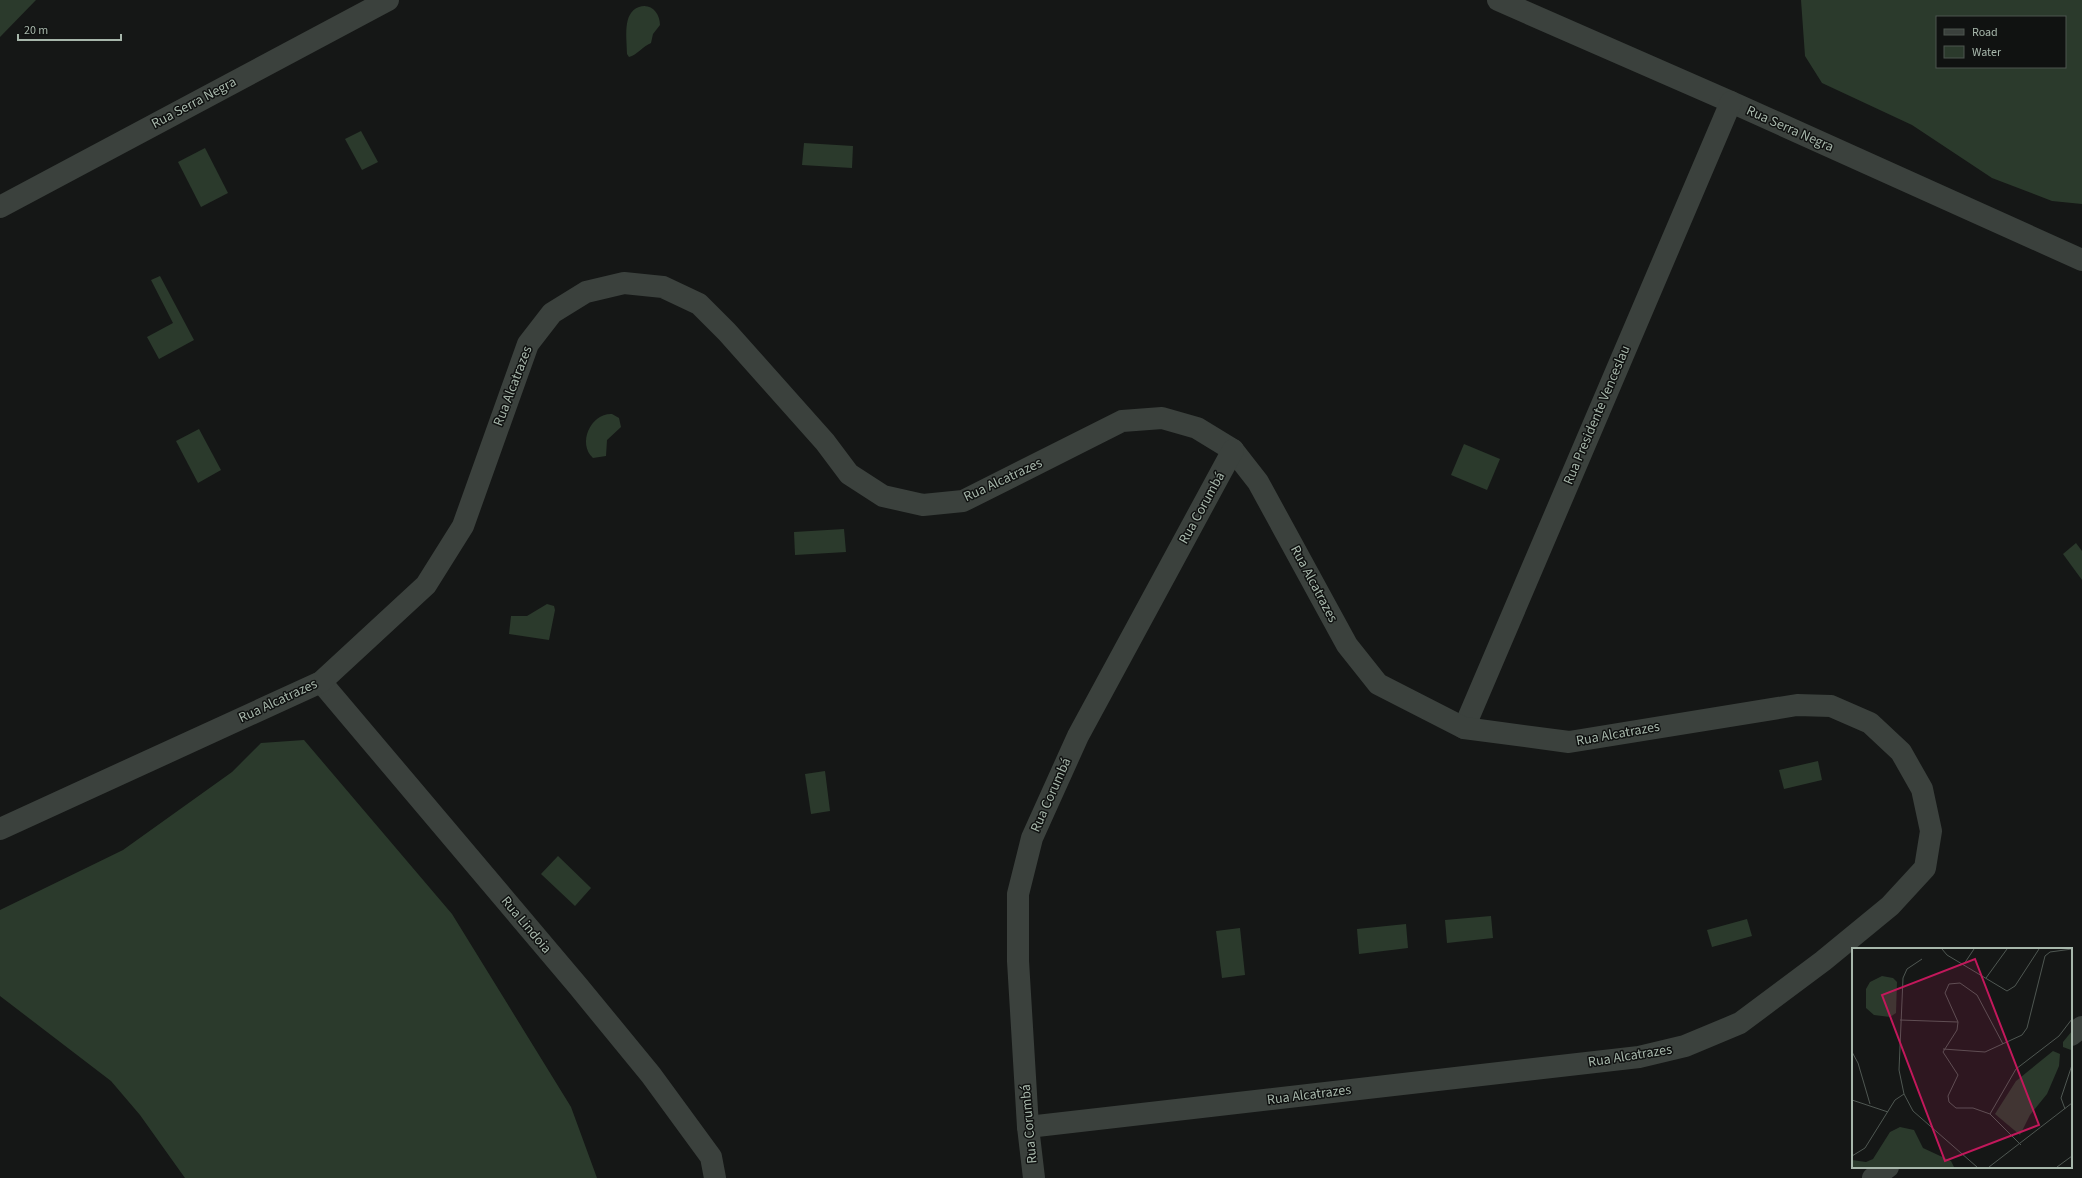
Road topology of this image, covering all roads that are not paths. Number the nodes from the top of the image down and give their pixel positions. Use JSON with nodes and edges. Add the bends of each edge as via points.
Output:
{"nodes":[{"id":1,"x":388,"y":0,"type":"edge"},
{"id":2,"x":1498,"y":0,"type":"edge"},
{"id":3,"x":1730,"y":102,"type":"junction"},
{"id":4,"x":0,"y":206,"type":"edge"},
{"id":5,"x":2082,"y":260,"type":"edge"},
{"id":6,"x":1233,"y":450,"type":"junction"},
{"id":7,"x":321,"y":682,"type":"junction"},
{"id":8,"x":1464,"y":728,"type":"junction"},
{"id":9,"x":0,"y":829,"type":"edge"},
{"id":10,"x":1028,"y":1127,"type":"junction"},
{"id":11,"x":1887,"y":1168,"type":"edge"},
{"id":12,"x":715,"y":1178,"type":"edge"},
{"id":13,"x":1034,"y":1178,"type":"edge"},
{"id":14,"x":1873,"y":1178,"type":"edge"}],
"edges":[{"from":1,"to":4,"type":"street","name":"Rua Serra Negra"},
{"from":2,"to":3,"type":"street","name":"Rua Serra Negra"},
{"from":3,"to":5,"type":"street","name":"Rua Serra Negra"},
{"from":3,"to":8,"type":"street","name":"Rua Presidente Venceslau"},
{"from":6,"to":7,"type":"street","name":"Rua Alcatrazes","via":[[1197,428],[1162,418],[1122,421],[963,501],[923,505],[883,496],[850,474],[794,407],[699,304],[663,287],[624,283],[586,292],[552,313],[528,344],[463,526],[426,585]]},
{"from":6,"to":8,"type":"street","name":"Rua Alcatrazes","via":[[1258,482],[1277,514],[1347,645],[1378,684]]},
{"from":6,"to":10,"type":"street","name":"Rua Corumbá","via":[[1078,736],[1032,838],[1018,894],[1018,961]]},
{"from":7,"to":9,"type":"street","name":"Rua Alcatrazes"},
{"from":7,"to":12,"type":"street","name":"Rua Lindoia","via":[[651,1075],[711,1157]]},
{"from":8,"to":10,"type":"street","name":"Rua Alcatrazes","via":[[1569,742],[1797,705],[1831,706],[1870,724],[1901,752],[1922,789],[1931,831],[1924,868],[1890,906],[1823,961],[1740,1023],[1684,1046],[1639,1057]]},
{"from":10,"to":13,"type":"street","name":"Rua Corumbá"},
{"from":11,"to":14,"type":"street"}]}
